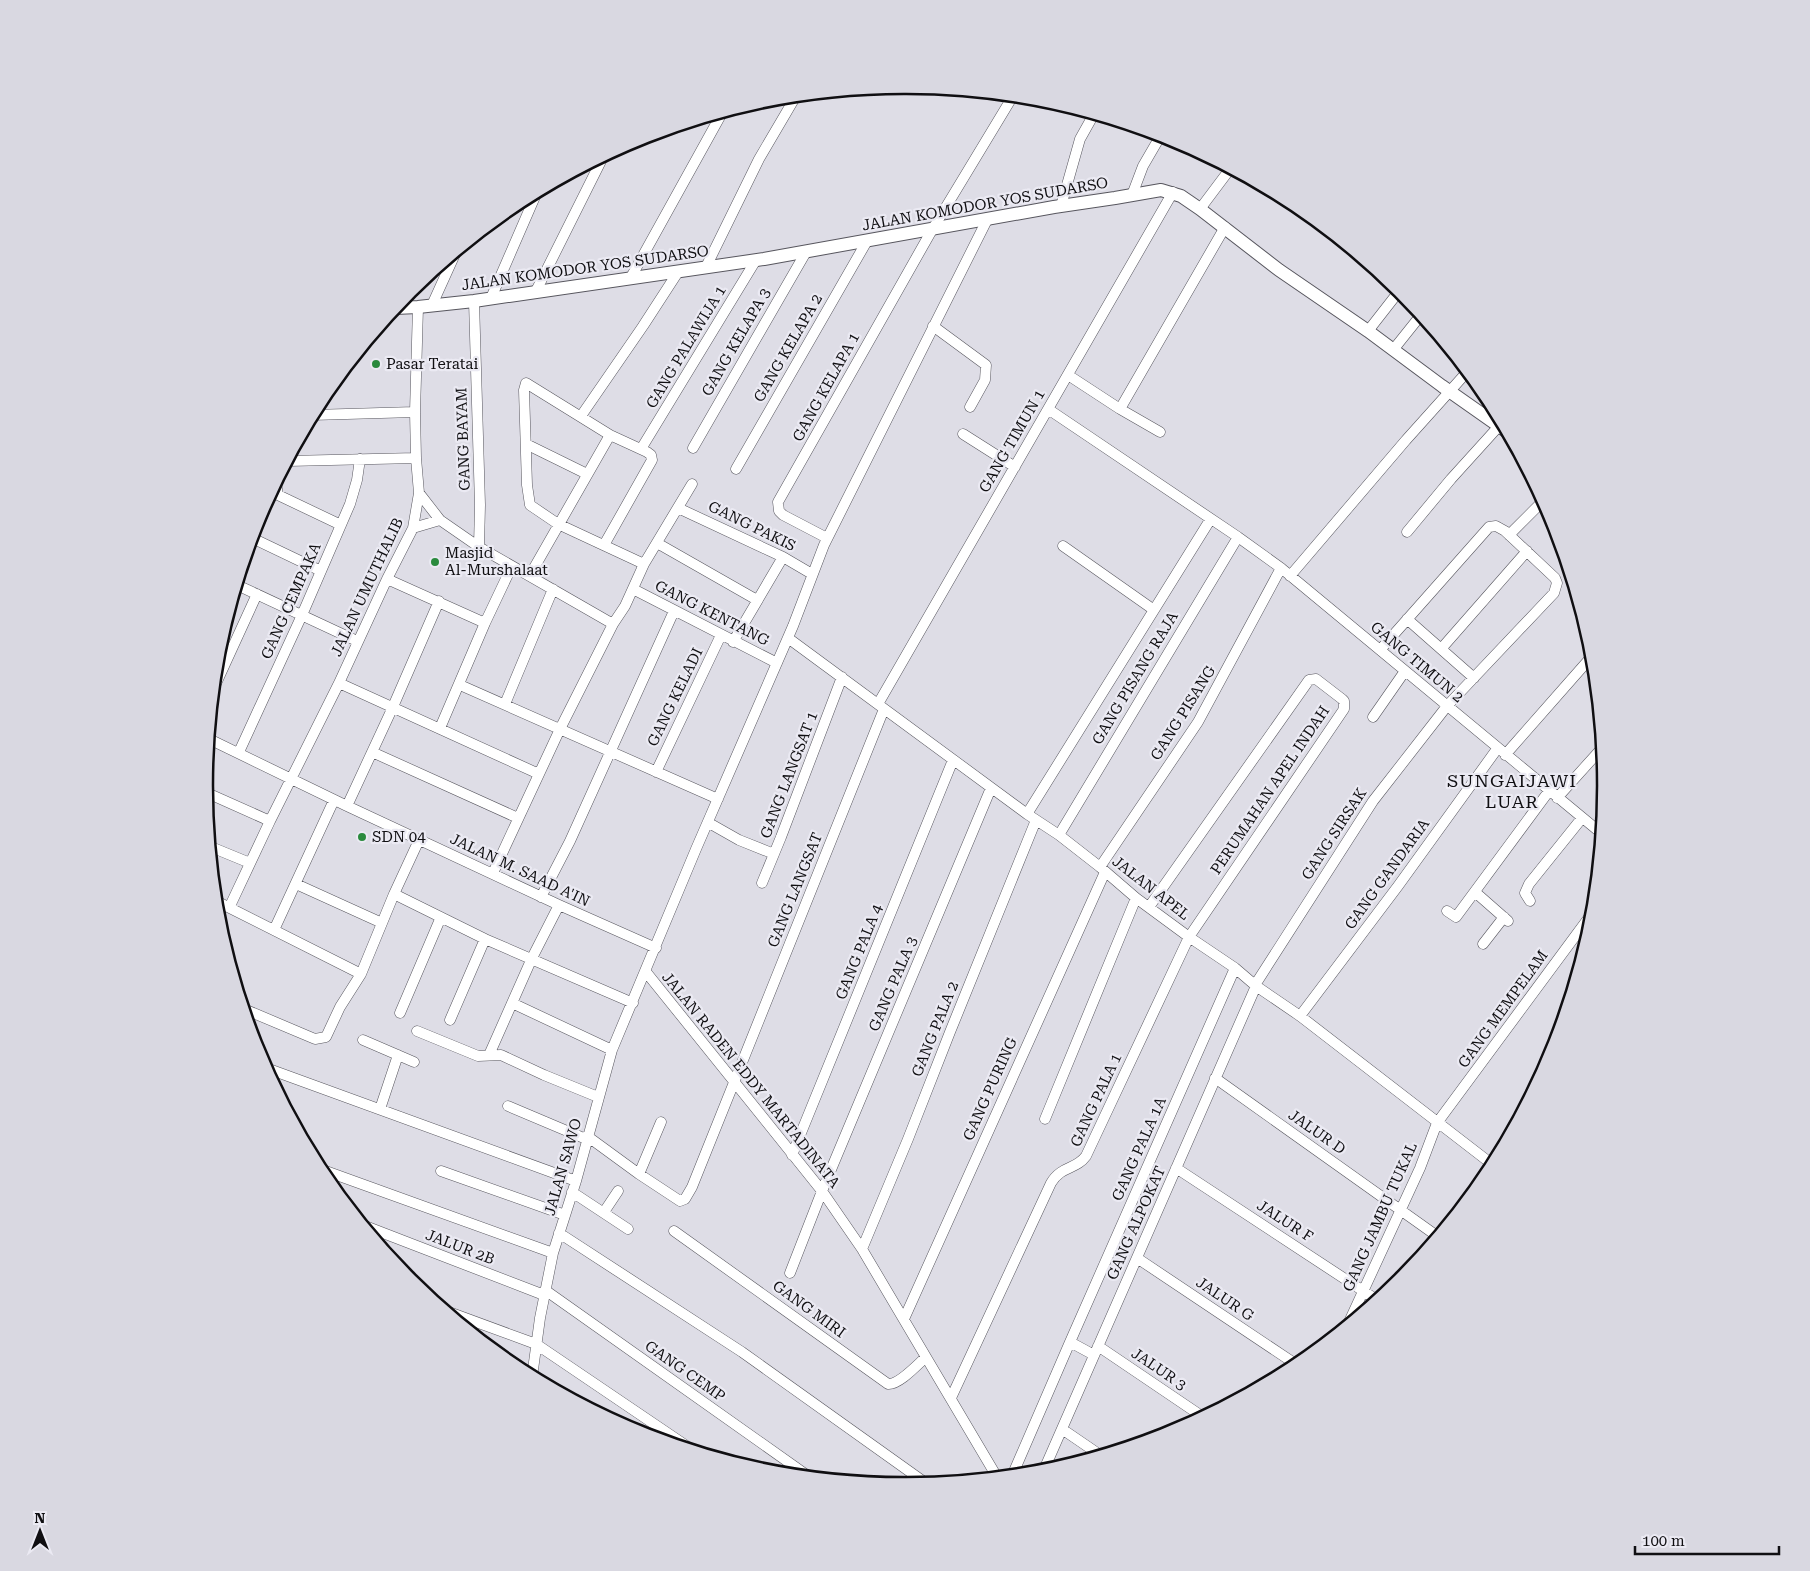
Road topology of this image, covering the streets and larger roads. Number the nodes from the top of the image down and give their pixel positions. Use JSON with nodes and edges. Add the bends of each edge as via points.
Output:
{"nodes":[{"id":1,"x":1009,"y":102,"type":"edge"},
{"id":2,"x":792,"y":104,"type":"edge"},
{"id":3,"x":718,"y":119,"type":"edge"},
{"id":4,"x":1091,"y":119,"type":"edge"},
{"id":5,"x":1157,"y":141,"type":"edge"},
{"id":6,"x":599,"y":165,"type":"edge"},
{"id":7,"x":1226,"y":173,"type":"edge"},
{"id":8,"x":1173,"y":192,"type":"junction"},
{"id":9,"x":1132,"y":195,"type":"junction"},
{"id":10,"x":532,"y":203,"type":"edge"},
{"id":11,"x":1061,"y":206,"type":"junction"},
{"id":12,"x":1200,"y":209,"type":"junction"},
{"id":13,"x":987,"y":220,"type":"junction"},
{"id":14,"x":1225,"y":227,"type":"junction"},
{"id":15,"x":932,"y":230,"type":"junction"},
{"id":16,"x":867,"y":241,"type":"junction"},
{"id":17,"x":806,"y":252,"type":"junction"},
{"id":18,"x":756,"y":260,"type":"junction"},
{"id":19,"x":451,"y":263,"type":"edge"},
{"id":20,"x":706,"y":266,"type":"junction"},
{"id":21,"x":678,"y":272,"type":"junction"},
{"id":22,"x":630,"y":279,"type":"junction"},
{"id":23,"x":535,"y":293,"type":"junction"},
{"id":24,"x":1395,"y":297,"type":"edge"},
{"id":25,"x":491,"y":298,"type":"junction"},
{"id":26,"x":474,"y":301,"type":"junction"},
{"id":27,"x":432,"y":306,"type":"junction"},
{"id":28,"x":418,"y":307,"type":"junction"},
{"id":29,"x":405,"y":308,"type":"edge"},
{"id":30,"x":1417,"y":320,"type":"edge"},
{"id":31,"x":933,"y":326,"type":"junction"},
{"id":32,"x":1368,"y":331,"type":"junction"},
{"id":33,"x":1394,"y":350,"type":"junction"},
{"id":34,"x":1068,"y":375,"type":"junction"},
{"id":35,"x":1463,"y":377,"type":"edge"},
{"id":36,"x":1450,"y":391,"type":"junction"},
{"id":37,"x":970,"y":407,"type":"dead end"},
{"id":38,"x":1048,"y":409,"type":"junction"},
{"id":39,"x":1120,"y":409,"type":"junction"},
{"id":40,"x":415,"y":412,"type":"junction"},
{"id":41,"x":322,"y":415,"type":"edge"},
{"id":42,"x":581,"y":416,"type":"junction"},
{"id":43,"x":1493,"y":422,"type":"edge"},
{"id":44,"x":1160,"y":432,"type":"dead end"},
{"id":45,"x":1499,"y":432,"type":"edge"},
{"id":46,"x":963,"y":434,"type":"dead end"},
{"id":47,"x":610,"y":435,"type":"junction"},
{"id":48,"x":526,"y":444,"type":"junction"},
{"id":49,"x":693,"y":448,"type":"dead end"},
{"id":50,"x":641,"y":449,"type":"junction"},
{"id":51,"x":416,"y":458,"type":"junction"},
{"id":52,"x":360,"y":459,"type":"junction"},
{"id":53,"x":296,"y":460,"type":"edge"},
{"id":54,"x":1015,"y":466,"type":"junction"},
{"id":55,"x":736,"y":469,"type":"dead end"},
{"id":56,"x":587,"y":474,"type":"junction"},
{"id":57,"x":692,"y":484,"type":"dead end"},
{"id":58,"x":419,"y":493,"type":"junction"},
{"id":59,"x":278,"y":495,"type":"edge"},
{"id":60,"x":1538,"y":507,"type":"edge"},
{"id":61,"x":678,"y":508,"type":"junction"},
{"id":62,"x":440,"y":520,"type":"junction"},
{"id":63,"x":1210,"y":520,"type":"junction"},
{"id":64,"x":558,"y":524,"type":"junction"},
{"id":65,"x":341,"y":525,"type":"junction"},
{"id":66,"x":413,"y":528,"type":"junction"},
{"id":67,"x":1407,"y":532,"type":"dead end"},
{"id":68,"x":1509,"y":535,"type":"junction"},
{"id":69,"x":1238,"y":537,"type":"junction"},
{"id":70,"x":827,"y":538,"type":"junction"},
{"id":71,"x":258,"y":541,"type":"edge"},
{"id":72,"x":657,"y":543,"type":"junction"},
{"id":73,"x":604,"y":545,"type":"junction"},
{"id":74,"x":1064,"y":546,"type":"dead end"},
{"id":75,"x":478,"y":547,"type":"junction"},
{"id":76,"x":1527,"y":551,"type":"junction"},
{"id":77,"x":783,"y":557,"type":"junction"},
{"id":78,"x":644,"y":564,"type":"junction"},
{"id":79,"x":512,"y":566,"type":"junction"},
{"id":80,"x":1281,"y":568,"type":"junction"},
{"id":81,"x":321,"y":571,"type":"junction"},
{"id":82,"x":812,"y":574,"type":"junction"},
{"id":83,"x":530,"y":575,"type":"junction"},
{"id":84,"x":1290,"y":576,"type":"junction"},
{"id":85,"x":387,"y":579,"type":"junction"},
{"id":86,"x":243,"y":588,"type":"edge"},
{"id":87,"x":553,"y":589,"type":"junction"},
{"id":88,"x":633,"y":589,"type":"junction"},
{"id":89,"x":257,"y":594,"type":"junction"},
{"id":90,"x":758,"y":600,"type":"junction"},
{"id":91,"x":439,"y":601,"type":"junction"},
{"id":92,"x":1154,"y":610,"type":"junction"},
{"id":93,"x":674,"y":611,"type":"junction"},
{"id":94,"x":302,"y":615,"type":"junction"},
{"id":95,"x":1407,"y":619,"type":"junction"},
{"id":96,"x":485,"y":623,"type":"junction"},
{"id":97,"x":613,"y":624,"type":"junction"},
{"id":98,"x":721,"y":636,"type":"junction"},
{"id":99,"x":788,"y":638,"type":"junction"},
{"id":100,"x":357,"y":641,"type":"junction"},
{"id":101,"x":733,"y":642,"type":"junction"},
{"id":102,"x":1441,"y":649,"type":"junction"},
{"id":103,"x":1380,"y":650,"type":"junction"},
{"id":104,"x":777,"y":663,"type":"junction"},
{"id":105,"x":1585,"y":663,"type":"edge"},
{"id":106,"x":224,"y":665,"type":"edge"},
{"id":107,"x":1405,"y":671,"type":"junction"},
{"id":108,"x":842,"y":677,"type":"junction"},
{"id":109,"x":1474,"y":678,"type":"junction"},
{"id":110,"x":339,"y":684,"type":"junction"},
{"id":111,"x":460,"y":685,"type":"junction"},
{"id":112,"x":505,"y":704,"type":"junction"},
{"id":113,"x":1447,"y":706,"type":"junction"},
{"id":114,"x":881,"y":707,"type":"junction"},
{"id":115,"x":392,"y":709,"type":"junction"},
{"id":116,"x":1373,"y":717,"type":"dead end"},
{"id":117,"x":440,"y":728,"type":"junction"},
{"id":118,"x":560,"y":729,"type":"junction"},
{"id":119,"x":215,"y":742,"type":"edge"},
{"id":120,"x":239,"y":752,"type":"junction"},
{"id":121,"x":372,"y":752,"type":"junction"},
{"id":122,"x":611,"y":752,"type":"junction"},
{"id":123,"x":1501,"y":752,"type":"junction"},
{"id":124,"x":1596,"y":755,"type":"edge"},
{"id":125,"x":953,"y":760,"type":"junction"},
{"id":126,"x":656,"y":772,"type":"junction"},
{"id":127,"x":539,"y":774,"type":"junction"},
{"id":128,"x":292,"y":778,"type":"junction"},
{"id":129,"x":991,"y":788,"type":"junction"},
{"id":130,"x":1548,"y":791,"type":"junction"},
{"id":131,"x":213,"y":796,"type":"edge"},
{"id":132,"x":1557,"y":798,"type":"junction"},
{"id":133,"x":718,"y":799,"type":"junction"},
{"id":134,"x":334,"y":800,"type":"junction"},
{"id":135,"x":347,"y":806,"type":"junction"},
{"id":136,"x":1027,"y":814,"type":"junction"},
{"id":137,"x":518,"y":818,"type":"junction"},
{"id":138,"x":1582,"y":818,"type":"junction"},
{"id":139,"x":1036,"y":820,"type":"junction"},
{"id":140,"x":270,"y":821,"type":"junction"},
{"id":141,"x":709,"y":823,"type":"junction"},
{"id":142,"x":1595,"y":828,"type":"edge"},
{"id":143,"x":1058,"y":835,"type":"junction"},
{"id":144,"x":419,"y":840,"type":"junction"},
{"id":145,"x":217,"y":850,"type":"edge"},
{"id":146,"x":774,"y":854,"type":"junction"},
{"id":147,"x":250,"y":863,"type":"junction"},
{"id":148,"x":1102,"y":869,"type":"junction"},
{"id":149,"x":493,"y":873,"type":"junction"},
{"id":150,"x":762,"y":883,"type":"dead end"},
{"id":151,"x":296,"y":884,"type":"junction"},
{"id":152,"x":1475,"y":892,"type":"junction"},
{"id":153,"x":394,"y":894,"type":"junction"},
{"id":154,"x":541,"y":897,"type":"junction"},
{"id":155,"x":1136,"y":898,"type":"junction"},
{"id":156,"x":1530,"y":901,"type":"dead end"},
{"id":157,"x":224,"y":904,"type":"edge"},
{"id":158,"x":559,"y":905,"type":"junction"},
{"id":159,"x":230,"y":906,"type":"junction"},
{"id":160,"x":1149,"y":907,"type":"junction"},
{"id":161,"x":1447,"y":911,"type":"dead end"},
{"id":162,"x":441,"y":918,"type":"junction"},
{"id":163,"x":382,"y":923,"type":"junction"},
{"id":164,"x":1581,"y":928,"type":"edge"},
{"id":165,"x":274,"y":930,"type":"junction"},
{"id":166,"x":1189,"y":937,"type":"junction"},
{"id":167,"x":485,"y":939,"type":"junction"},
{"id":168,"x":1483,"y":944,"type":"dead end"},
{"id":169,"x":656,"y":948,"type":"junction"},
{"id":170,"x":532,"y":958,"type":"junction"},
{"id":171,"x":1235,"y":968,"type":"junction"},
{"id":172,"x":646,"y":972,"type":"junction"},
{"id":173,"x":361,"y":974,"type":"junction"},
{"id":174,"x":1255,"y":985,"type":"junction"},
{"id":175,"x":633,"y":1003,"type":"junction"},
{"id":176,"x":512,"y":1004,"type":"junction"},
{"id":177,"x":252,"y":1012,"type":"edge"},
{"id":178,"x":400,"y":1013,"type":"dead end"},
{"id":179,"x":1300,"y":1016,"type":"junction"},
{"id":180,"x":450,"y":1020,"type":"dead end"},
{"id":181,"x":417,"y":1031,"type":"dead end"},
{"id":182,"x":363,"y":1040,"type":"dead end"},
{"id":183,"x":612,"y":1050,"type":"junction"},
{"id":184,"x":398,"y":1055,"type":"junction"},
{"id":185,"x":489,"y":1055,"type":"junction"},
{"id":186,"x":414,"y":1062,"type":"dead end"},
{"id":187,"x":276,"y":1072,"type":"edge"},
{"id":188,"x":1216,"y":1078,"type":"junction"},
{"id":189,"x":735,"y":1083,"type":"junction"},
{"id":190,"x":598,"y":1097,"type":"junction"},
{"id":191,"x":508,"y":1106,"type":"dead end"},
{"id":192,"x":380,"y":1110,"type":"junction"},
{"id":193,"x":1045,"y":1119,"type":"dead end"},
{"id":194,"x":661,"y":1122,"type":"dead end"},
{"id":195,"x":1437,"y":1123,"type":"junction"},
{"id":196,"x":587,"y":1138,"type":"junction"},
{"id":197,"x":792,"y":1155,"type":"junction"},
{"id":198,"x":1486,"y":1160,"type":"edge"},
{"id":199,"x":1176,"y":1168,"type":"junction"},
{"id":200,"x":441,"y":1171,"type":"dead end"},
{"id":201,"x":332,"y":1173,"type":"edge"},
{"id":202,"x":639,"y":1174,"type":"junction"},
{"id":203,"x":576,"y":1180,"type":"junction"},
{"id":204,"x":618,"y":1191,"type":"dead end"},
{"id":205,"x":822,"y":1191,"type":"junction"},
{"id":206,"x":572,"y":1192,"type":"junction"},
{"id":207,"x":1400,"y":1210,"type":"junction"},
{"id":208,"x":604,"y":1212,"type":"junction"},
{"id":209,"x":565,"y":1215,"type":"junction"},
{"id":210,"x":628,"y":1229,"type":"dead end"},
{"id":211,"x":375,"y":1230,"type":"edge"},
{"id":212,"x":674,"y":1231,"type":"dead end"},
{"id":213,"x":559,"y":1233,"type":"junction"},
{"id":214,"x":1433,"y":1233,"type":"edge"},
{"id":215,"x":862,"y":1249,"type":"junction"},
{"id":216,"x":553,"y":1252,"type":"junction"},
{"id":217,"x":1137,"y":1258,"type":"junction"},
{"id":218,"x":790,"y":1273,"type":"dead end"},
{"id":219,"x":1363,"y":1291,"type":"junction"},
{"id":220,"x":544,"y":1292,"type":"junction"},
{"id":221,"x":1371,"y":1296,"type":"edge"},
{"id":222,"x":1353,"y":1312,"type":"edge"},
{"id":223,"x":463,"y":1317,"type":"edge"},
{"id":224,"x":904,"y":1319,"type":"junction"},
{"id":225,"x":1070,"y":1342,"type":"junction"},
{"id":226,"x":536,"y":1344,"type":"junction"},
{"id":227,"x":1096,"y":1351,"type":"junction"},
{"id":228,"x":926,"y":1357,"type":"junction"},
{"id":229,"x":1290,"y":1360,"type":"edge"},
{"id":230,"x":531,"y":1368,"type":"edge"},
{"id":231,"x":951,"y":1398,"type":"junction"},
{"id":232,"x":1196,"y":1413,"type":"edge"},
{"id":233,"x":1062,"y":1429,"type":"junction"},
{"id":234,"x":673,"y":1437,"type":"edge"},
{"id":235,"x":1094,"y":1451,"type":"edge"},
{"id":236,"x":1047,"y":1462,"type":"edge"},
{"id":237,"x":797,"y":1468,"type":"edge"},
{"id":238,"x":1016,"y":1468,"type":"edge"},
{"id":239,"x":994,"y":1471,"type":"edge"},
{"id":240,"x":917,"y":1477,"type":"edge"}],
"edges":[{"from":1,"to":15,"type":"street","name":"GANG KELAPA 1"},
{"from":2,"to":20,"type":"street","via":[[759,159]]},
{"from":3,"to":22,"type":"street"},
{"from":4,"to":11,"type":"street","via":[[1080,139]]},
{"from":5,"to":9,"type":"street"},
{"from":6,"to":23,"type":"street"},
{"from":7,"to":12,"type":"street"},
{"from":8,"to":9,"type":"street","name":"JALAN KOMODOR YOS SUDARSO","via":[[1156,190]]},
{"from":8,"to":12,"type":"street"},
{"from":8,"to":34,"type":"street","name":"GANG TIMUN 1"},
{"from":9,"to":11,"type":"street","name":"JALAN KOMODOR YOS SUDARSO"},
{"from":10,"to":25,"type":"street"},
{"from":11,"to":13,"type":"street","name":"JALAN KOMODOR YOS SUDARSO"},
{"from":12,"to":14,"type":"street"},
{"from":13,"to":15,"type":"street","name":"JALAN KOMODOR YOS SUDARSO"},
{"from":13,"to":31,"type":"street","name":"JALAN RADEN EDDY MARTADINATA"},
{"from":14,"to":32,"type":"street","via":[[1279,270]]},
{"from":14,"to":39,"type":"street"},
{"from":15,"to":16,"type":"street","name":"JALAN KOMODOR YOS SUDARSO"},
{"from":15,"to":70,"type":"street","name":"GANG KELAPA 1","via":[[778,502],[783,516]]},
{"from":16,"to":17,"type":"street","name":"JALAN KOMODOR YOS SUDARSO"},
{"from":16,"to":55,"type":"street","name":"GANG KELAPA 2"},
{"from":17,"to":18,"type":"street","name":"JALAN KOMODOR YOS SUDARSO"},
{"from":17,"to":49,"type":"street","name":"GANG KELAPA 3"},
{"from":18,"to":20,"type":"street","name":"JALAN KOMODOR YOS SUDARSO"},
{"from":18,"to":50,"type":"street","name":"GANG PALAWIJA 1"},
{"from":19,"to":27,"type":"street"},
{"from":20,"to":21,"type":"street","name":"JALAN KOMODOR YOS SUDARSO"},
{"from":21,"to":22,"type":"street","name":"JALAN KOMODOR YOS SUDARSO"},
{"from":21,"to":42,"type":"street"},
{"from":22,"to":23,"type":"street","name":"JALAN KOMODOR YOS SUDARSO"},
{"from":23,"to":25,"type":"street","name":"JALAN KOMODOR YOS SUDARSO"},
{"from":24,"to":32,"type":"street"},
{"from":25,"to":26,"type":"street","name":"JALAN KOMODOR YOS SUDARSO"},
{"from":26,"to":27,"type":"street","name":"JALAN KOMODOR YOS SUDARSO"},
{"from":26,"to":75,"type":"street","name":"GANG BAYAM","via":[[480,505]]},
{"from":27,"to":28,"type":"street","name":"JALAN KOMODOR YOS SUDARSO"},
{"from":28,"to":29,"type":"street","name":"JALAN KOMODOR YOS SUDARSO"},
{"from":28,"to":40,"type":"street","name":"JALAN UMUTHALIB"},
{"from":30,"to":33,"type":"street"},
{"from":31,"to":37,"type":"street","via":[[986,365],[985,380]]},
{"from":31,"to":70,"type":"street","name":"JALAN RADEN EDDY MARTADINATA"},
{"from":32,"to":33,"type":"street"},
{"from":33,"to":36,"type":"street"},
{"from":34,"to":38,"type":"street","name":"GANG TIMUN 1"},
{"from":34,"to":39,"type":"street"},
{"from":35,"to":36,"type":"street"},
{"from":36,"to":43,"type":"street"},
{"from":36,"to":84,"type":"street"},
{"from":38,"to":54,"type":"street","name":"GANG TIMUN 1"},
{"from":38,"to":63,"type":"street","name":"GANG TIMUN 2"},
{"from":39,"to":44,"type":"street"},
{"from":40,"to":41,"type":"street"},
{"from":40,"to":51,"type":"street","name":"JALAN UMUTHALIB"},
{"from":42,"to":47,"type":"street"},
{"from":42,"to":48,"type":"street","via":[[525,384]]},
{"from":45,"to":67,"type":"street","via":[[1451,479]]},
{"from":46,"to":54,"type":"street"},
{"from":47,"to":50,"type":"street"},
{"from":47,"to":56,"type":"street"},
{"from":48,"to":56,"type":"street"},
{"from":48,"to":64,"type":"street","via":[[530,505]]},
{"from":50,"to":73,"type":"street","via":[[651,455],[651,464]]},
{"from":51,"to":52,"type":"street"},
{"from":51,"to":58,"type":"street","name":"JALAN UMUTHALIB"},
{"from":52,"to":53,"type":"street"},
{"from":52,"to":65,"type":"street","name":"GANG CEMPAKA","via":[[353,494]]},
{"from":54,"to":114,"type":"street","name":"GANG TIMUN 1"},
{"from":56,"to":64,"type":"street"},
{"from":57,"to":61,"type":"street"},
{"from":58,"to":62,"type":"street"},
{"from":58,"to":66,"type":"street","name":"JALAN UMUTHALIB"},
{"from":59,"to":65,"type":"street"},
{"from":60,"to":68,"type":"street"},
{"from":61,"to":72,"type":"street"},
{"from":61,"to":77,"type":"street","name":"GANG PAKIS"},
{"from":62,"to":66,"type":"street"},
{"from":62,"to":75,"type":"street"},
{"from":63,"to":69,"type":"street","name":"GANG TIMUN 2"},
{"from":63,"to":92,"type":"street"},
{"from":64,"to":73,"type":"street"},
{"from":64,"to":83,"type":"street"},
{"from":65,"to":81,"type":"street","name":"GANG CEMPAKA"},
{"from":66,"to":85,"type":"street","name":"JALAN UMUTHALIB"},
{"from":68,"to":76,"type":"street"},
{"from":68,"to":95,"type":"street","via":[[1496,526],[1489,527]]},
{"from":69,"to":80,"type":"street","name":"GANG TIMUN 2"},
{"from":69,"to":143,"type":"street","name":"GANG PISANG RAJA"},
{"from":70,"to":82,"type":"street","name":"JALAN RADEN EDDY MARTADINATA"},
{"from":71,"to":81,"type":"street"},
{"from":72,"to":78,"type":"street"},
{"from":72,"to":90,"type":"street"},
{"from":73,"to":78,"type":"street"},
{"from":74,"to":92,"type":"street"},
{"from":75,"to":79,"type":"street"},
{"from":76,"to":102,"type":"street"},
{"from":76,"to":109,"type":"street","name":"GANG SIRSAK","via":[[1558,584],[1554,593]]},
{"from":77,"to":82,"type":"street","name":"GANG PAKIS"},
{"from":77,"to":90,"type":"street"},
{"from":78,"to":88,"type":"street"},
{"from":79,"to":83,"type":"street"},
{"from":79,"to":96,"type":"street"},
{"from":80,"to":84,"type":"street","name":"GANG TIMUN 2"},
{"from":80,"to":148,"type":"street","name":"GANG PISANG","via":[[1198,722]]},
{"from":81,"to":94,"type":"street","name":"GANG CEMPAKA"},
{"from":82,"to":99,"type":"street","name":"JALAN RADEN EDDY MARTADINATA"},
{"from":83,"to":87,"type":"street"},
{"from":84,"to":103,"type":"street","name":"GANG TIMUN 2"},
{"from":85,"to":91,"type":"street"},
{"from":85,"to":100,"type":"street","name":"JALAN UMUTHALIB"},
{"from":86,"to":89,"type":"street"},
{"from":87,"to":97,"type":"street"},
{"from":87,"to":112,"type":"street"},
{"from":88,"to":93,"type":"street","name":"GANG KENTANG"},
{"from":88,"to":97,"type":"street"},
{"from":89,"to":94,"type":"street"},
{"from":89,"to":106,"type":"street"},
{"from":90,"to":101,"type":"street"},
{"from":91,"to":96,"type":"street"},
{"from":91,"to":115,"type":"street"},
{"from":92,"to":136,"type":"street"},
{"from":93,"to":98,"type":"street","name":"GANG KENTANG"},
{"from":93,"to":122,"type":"street"},
{"from":94,"to":100,"type":"street"},
{"from":94,"to":120,"type":"street","name":"GANG CEMPAKA"},
{"from":95,"to":102,"type":"street"},
{"from":95,"to":103,"type":"street"},
{"from":96,"to":111,"type":"street"},
{"from":97,"to":118,"type":"street"},
{"from":98,"to":101,"type":"street","name":"GANG KENTANG"},
{"from":98,"to":126,"type":"street","name":"GANG KELADI"},
{"from":99,"to":104,"type":"street","name":"JALAN RADEN EDDY MARTADINATA"},
{"from":99,"to":108,"type":"street","name":"JALAN APEL"},
{"from":100,"to":110,"type":"street","name":"JALAN UMUTHALIB"},
{"from":101,"to":104,"type":"street","name":"GANG KENTANG"},
{"from":102,"to":109,"type":"street"},
{"from":103,"to":107,"type":"street","name":"GANG TIMUN 2"},
{"from":104,"to":133,"type":"street","name":"JALAN RADEN EDDY MARTADINATA"},
{"from":105,"to":123,"type":"street","name":"GANG GANDARIA"},
{"from":107,"to":113,"type":"street","name":"GANG TIMUN 2"},
{"from":107,"to":116,"type":"street"},
{"from":108,"to":114,"type":"street","name":"JALAN APEL"},
{"from":108,"to":146,"type":"street","name":"GANG LANGSAT 1"},
{"from":109,"to":113,"type":"street","name":"GANG SIRSAK"},
{"from":110,"to":115,"type":"street"},
{"from":110,"to":128,"type":"street","name":"JALAN UMUTHALIB"},
{"from":111,"to":112,"type":"street"},
{"from":111,"to":117,"type":"street"},
{"from":112,"to":118,"type":"street"},
{"from":113,"to":123,"type":"street","name":"GANG TIMUN 2"},
{"from":113,"to":174,"type":"street","name":"GANG SIRSAK","via":[[1373,801]]},
{"from":114,"to":125,"type":"street","name":"JALAN APEL"},
{"from":114,"to":189,"type":"street","name":"GANG LANGSAT"},
{"from":115,"to":117,"type":"street"},
{"from":115,"to":121,"type":"street"},
{"from":117,"to":127,"type":"street"},
{"from":118,"to":122,"type":"street"},
{"from":118,"to":127,"type":"street"},
{"from":119,"to":120,"type":"street","name":"JALAN M. SAAD A'IN"},
{"from":120,"to":128,"type":"street","name":"JALAN M. SAAD A'IN"},
{"from":121,"to":135,"type":"street"},
{"from":121,"to":137,"type":"street"},
{"from":122,"to":126,"type":"street"},
{"from":122,"to":154,"type":"street"},
{"from":123,"to":130,"type":"street","name":"GANG TIMUN 2"},
{"from":123,"to":179,"type":"street","name":"GANG GANDARIA"},
{"from":124,"to":132,"type":"street"},
{"from":125,"to":129,"type":"street","name":"JALAN APEL"},
{"from":125,"to":197,"type":"street","name":"GANG PALA 4"},
{"from":126,"to":133,"type":"street"},
{"from":127,"to":137,"type":"street"},
{"from":128,"to":134,"type":"street","name":"JALAN M. SAAD A'IN"},
{"from":128,"to":140,"type":"street","name":"JALAN UMUTHALIB"},
{"from":129,"to":136,"type":"street","name":"JALAN APEL"},
{"from":129,"to":205,"type":"street","name":"GANG PALA 3"},
{"from":130,"to":132,"type":"street","name":"GANG TIMUN 2"},
{"from":130,"to":152,"type":"street"},
{"from":131,"to":140,"type":"street"},
{"from":132,"to":138,"type":"street","name":"GANG TIMUN 2"},
{"from":133,"to":141,"type":"street","name":"JALAN RADEN EDDY MARTADINATA"},
{"from":134,"to":135,"type":"street","name":"JALAN M. SAAD A'IN"},
{"from":134,"to":151,"type":"street"},
{"from":135,"to":144,"type":"street","name":"JALAN M. SAAD A'IN"},
{"from":136,"to":139,"type":"street","name":"JALAN APEL"},
{"from":137,"to":149,"type":"street"},
{"from":138,"to":142,"type":"street","name":"GANG TIMUN 2"},
{"from":138,"to":156,"type":"street","via":[[1529,884],[1524,894]]},
{"from":139,"to":143,"type":"street","name":"JALAN APEL"},
{"from":139,"to":215,"type":"street","name":"GANG PALA 2"},
{"from":140,"to":147,"type":"street","name":"JALAN UMUTHALIB"},
{"from":141,"to":146,"type":"street"},
{"from":141,"to":169,"type":"street","name":"JALAN RADEN EDDY MARTADINATA"},
{"from":143,"to":148,"type":"street","name":"JALAN APEL"},
{"from":144,"to":149,"type":"street","name":"JALAN M. SAAD A'IN"},
{"from":144,"to":153,"type":"street"},
{"from":145,"to":147,"type":"street"},
{"from":146,"to":150,"type":"street","name":"GANG LANGSAT 1"},
{"from":147,"to":159,"type":"street","name":"JALAN UMUTHALIB"},
{"from":148,"to":155,"type":"street","name":"JALAN APEL"},
{"from":148,"to":224,"type":"street","name":"GANG PURING"},
{"from":149,"to":154,"type":"street","name":"JALAN M. SAAD A'IN"},
{"from":151,"to":163,"type":"street"},
{"from":151,"to":165,"type":"street"},
{"from":152,"to":161,"type":"street","via":[[1456,918]]},
{"from":152,"to":168,"type":"street","via":[[1506,919]]},
{"from":153,"to":162,"type":"street"},
{"from":153,"to":163,"type":"street"},
{"from":154,"to":158,"type":"street","name":"JALAN M. SAAD A'IN"},
{"from":155,"to":160,"type":"street","name":"JALAN APEL"},
{"from":155,"to":193,"type":"street"},
{"from":157,"to":159,"type":"street"},
{"from":158,"to":169,"type":"street","name":"JALAN M. SAAD A'IN"},
{"from":158,"to":170,"type":"street"},
{"from":159,"to":165,"type":"street"},
{"from":160,"to":166,"type":"street","name":"JALAN APEL"},
{"from":160,"to":166,"type":"street","name":"PERUMAHAN APEL INDAH","via":[[1308,681],[1316,679],[1344,701],[1344,709]]},
{"from":162,"to":167,"type":"street"},
{"from":162,"to":178,"type":"street"},
{"from":163,"to":173,"type":"street"},
{"from":164,"to":195,"type":"street","name":"GANG MEMPELAM"},
{"from":165,"to":173,"type":"street"},
{"from":166,"to":171,"type":"street","name":"JALAN APEL"},
{"from":166,"to":231,"type":"street","name":"GANG PALA 1","via":[[1086,1156],[1075,1166],[1060,1171],[1051,1183]]},
{"from":167,"to":170,"type":"street"},
{"from":167,"to":180,"type":"street"},
{"from":169,"to":172,"type":"street","name":"JALAN RADEN EDDY MARTADINATA"},
{"from":170,"to":175,"type":"street"},
{"from":170,"to":176,"type":"street"},
{"from":171,"to":174,"type":"street","name":"JALAN APEL"},
{"from":171,"to":225,"type":"street","name":"GANG PALA 1A"},
{"from":172,"to":175,"type":"street","name":"JALAN SAWO"},
{"from":172,"to":189,"type":"street","name":"JALAN RADEN EDDY MARTADINATA"},
{"from":173,"to":177,"type":"street","via":[[326,1037],[315,1039]]},
{"from":174,"to":179,"type":"street","name":"JALAN APEL"},
{"from":174,"to":188,"type":"street","name":"GANG ALPOKAT"},
{"from":175,"to":183,"type":"street","name":"JALAN SAWO"},
{"from":176,"to":183,"type":"street"},
{"from":176,"to":185,"type":"street"},
{"from":179,"to":195,"type":"street","name":"JALAN APEL"},
{"from":181,"to":185,"type":"street","via":[[472,1054]]},
{"from":182,"to":184,"type":"street"},
{"from":183,"to":190,"type":"street","name":"JALAN SAWO"},
{"from":184,"to":186,"type":"street"},
{"from":184,"to":192,"type":"street"},
{"from":185,"to":190,"type":"street","via":[[501,1055]]},
{"from":187,"to":192,"type":"street"},
{"from":188,"to":199,"type":"street","name":"GANG ALPOKAT"},
{"from":188,"to":207,"type":"street","name":"JALUR D"},
{"from":189,"to":197,"type":"street","name":"JALAN RADEN EDDY MARTADINATA"},
{"from":189,"to":202,"type":"street","name":"GANG LANGSAT","via":[[685,1199],[680,1201]]},
{"from":190,"to":196,"type":"street","name":"JALAN SAWO"},
{"from":191,"to":196,"type":"street"},
{"from":192,"to":203,"type":"street"},
{"from":194,"to":202,"type":"street"},
{"from":195,"to":198,"type":"street","name":"JALAN APEL"},
{"from":195,"to":207,"type":"street","name":"GANG JAMBU TUKAL"},
{"from":196,"to":202,"type":"street"},
{"from":196,"to":203,"type":"street","name":"JALAN SAWO"},
{"from":197,"to":205,"type":"street","name":"JALAN RADEN EDDY MARTADINATA"},
{"from":199,"to":217,"type":"street","name":"GANG ALPOKAT"},
{"from":199,"to":219,"type":"street","name":"JALUR F"},
{"from":200,"to":209,"type":"street"},
{"from":201,"to":216,"type":"street"},
{"from":203,"to":206,"type":"street","name":"JALAN SAWO"},
{"from":204,"to":208,"type":"street"},
{"from":205,"to":215,"type":"street","name":"JALAN RADEN EDDY MARTADINATA"},
{"from":205,"to":218,"type":"street","name":"GANG PALA 3"},
{"from":206,"to":208,"type":"street"},
{"from":206,"to":209,"type":"street","name":"JALAN SAWO"},
{"from":207,"to":214,"type":"street","name":"JALUR D"},
{"from":207,"to":219,"type":"street","name":"GANG JAMBU TUKAL"},
{"from":208,"to":210,"type":"street"},
{"from":209,"to":213,"type":"street","name":"JALAN SAWO"},
{"from":211,"to":220,"type":"street","name":"JALUR 2B"},
{"from":212,"to":228,"type":"street","name":"GANG MIRI","via":[[888,1384],[898,1381]]},
{"from":213,"to":216,"type":"street","name":"JALAN SAWO"},
{"from":213,"to":240,"type":"street","via":[[742,1352]]},
{"from":215,"to":224,"type":"street","name":"JALAN RADEN EDDY MARTADINATA"},
{"from":216,"to":220,"type":"street","name":"JALAN SAWO"},
{"from":217,"to":227,"type":"street","name":"GANG ALPOKAT"},
{"from":217,"to":229,"type":"street","name":"JALUR G"},
{"from":219,"to":221,"type":"street","name":"JALUR F"},
{"from":219,"to":222,"type":"street","name":"GANG JAMBU TUKAL"},
{"from":220,"to":226,"type":"street","name":"JALAN SAWO"},
{"from":220,"to":237,"type":"street","name":"GANG CEMP"},
{"from":223,"to":226,"type":"street"},
{"from":224,"to":228,"type":"street","name":"JALAN RADEN EDDY MARTADINATA"},
{"from":225,"to":227,"type":"street","name":"JALUR 3"},
{"from":225,"to":238,"type":"street","name":"GANG PALA 1A"},
{"from":226,"to":230,"type":"street","name":"JALAN SAWO"},
{"from":226,"to":234,"type":"street"},
{"from":227,"to":232,"type":"street","name":"JALUR 3"},
{"from":227,"to":233,"type":"street","name":"GANG ALPOKAT"},
{"from":228,"to":231,"type":"street","name":"JALAN RADEN EDDY MARTADINATA"},
{"from":231,"to":239,"type":"street","name":"JALAN RADEN EDDY MARTADINATA"},
{"from":233,"to":235,"type":"street"},
{"from":233,"to":236,"type":"street","name":"GANG ALPOKAT"}]}
